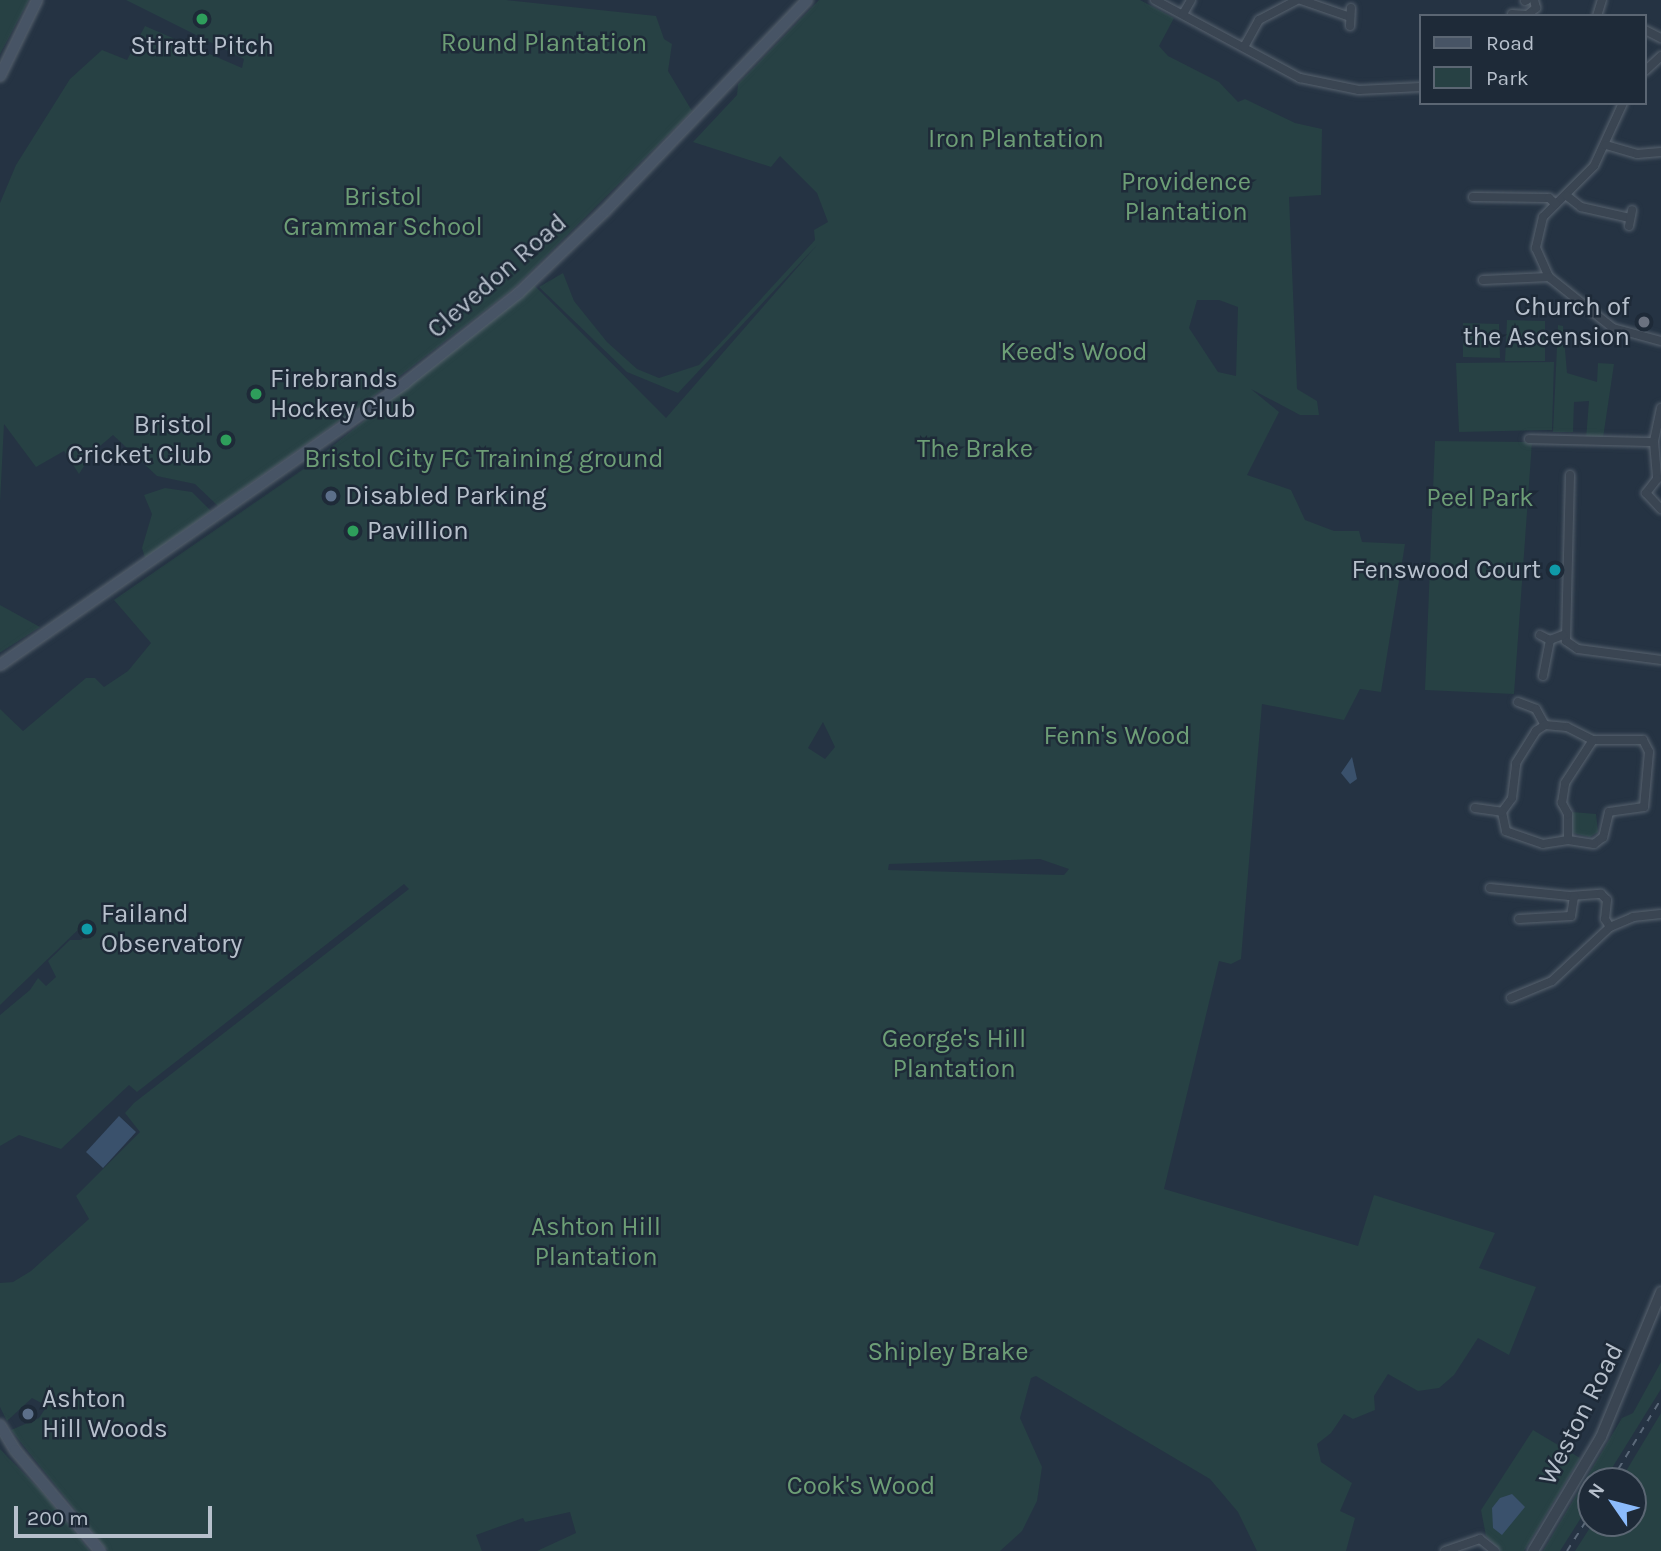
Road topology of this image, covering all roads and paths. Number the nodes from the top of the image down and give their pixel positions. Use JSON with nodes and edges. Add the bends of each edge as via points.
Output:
{"nodes":[{"id":1,"x":37,"y":0,"type":"edge"},
{"id":2,"x":807,"y":0,"type":"edge"},
{"id":3,"x":1155,"y":0,"type":"edge"},
{"id":4,"x":1191,"y":0,"type":"edge"},
{"id":5,"x":1299,"y":0,"type":"edge"},
{"id":6,"x":1534,"y":0,"type":"edge"},
{"id":7,"x":1183,"y":14,"type":"junction"},
{"id":8,"x":1527,"y":14,"type":"edge"},
{"id":9,"x":1350,"y":17,"type":"dead end"},
{"id":10,"x":1244,"y":47,"type":"junction"},
{"id":11,"x":1661,"y":56,"type":"edge"},
{"id":12,"x":1647,"y":69,"type":"edge"},
{"id":13,"x":0,"y":76,"type":"edge"},
{"id":14,"x":1420,"y":87,"type":"edge"},
{"id":15,"x":1622,"y":105,"type":"edge"},
{"id":16,"x":1606,"y":145,"type":"junction"},
{"id":17,"x":1661,"y":152,"type":"edge"},
{"id":18,"x":1567,"y":196,"type":"junction"},
{"id":19,"x":1473,"y":197,"type":"dead end"},
{"id":20,"x":1556,"y":204,"type":"junction"},
{"id":21,"x":1630,"y":218,"type":"dead end"},
{"id":22,"x":1549,"y":276,"type":"junction"},
{"id":23,"x":1483,"y":280,"type":"dead end"},
{"id":24,"x":1661,"y":341,"type":"edge"},
{"id":25,"x":1661,"y":408,"type":"edge"},
{"id":26,"x":1529,"y":439,"type":"dead end"},
{"id":27,"x":1654,"y":442,"type":"junction"},
{"id":28,"x":1570,"y":475,"type":"dead end"},
{"id":29,"x":1661,"y":509,"type":"edge"},
{"id":30,"x":1540,"y":635,"type":"dead end"},
{"id":31,"x":1563,"y":635,"type":"junction"},
{"id":32,"x":1550,"y":640,"type":"junction"},
{"id":33,"x":1661,"y":660,"type":"edge"},
{"id":34,"x":1,"y":662,"type":"edge"},
{"id":35,"x":1541,"y":670,"type":"dead end"},
{"id":36,"x":1518,"y":702,"type":"dead end"},
{"id":37,"x":1545,"y":725,"type":"junction"},
{"id":38,"x":1592,"y":740,"type":"junction"},
{"id":39,"x":1649,"y":788,"type":"junction"},
{"id":40,"x":1661,"y":788,"type":"edge"},
{"id":41,"x":1475,"y":808,"type":"dead end"},
{"id":42,"x":1502,"y":812,"type":"junction"},
{"id":43,"x":1568,"y":841,"type":"junction"},
{"id":44,"x":1490,"y":888,"type":"dead end"},
{"id":45,"x":1574,"y":896,"type":"junction"},
{"id":46,"x":1661,"y":914,"type":"edge"},
{"id":47,"x":1519,"y":919,"type":"dead end"},
{"id":48,"x":1610,"y":927,"type":"junction"},
{"id":49,"x":1511,"y":998,"type":"dead end"},
{"id":50,"x":1661,"y":1292,"type":"edge"},
{"id":51,"x":0,"y":1425,"type":"edge"},
{"id":52,"x":0,"y":1440,"type":"edge"},
{"id":53,"x":15,"y":1450,"type":"junction"},
{"id":54,"x":100,"y":1551,"type":"edge"},
{"id":55,"x":1445,"y":1551,"type":"edge"},
{"id":56,"x":1495,"y":1551,"type":"edge"},
{"id":57,"x":1533,"y":1551,"type":"edge"}],
"edges":[{"from":1,"to":13,"type":"main road"},
{"from":2,"to":34,"type":"main road","name":"Clevedon Road","via":[[605,211],[519,293],[405,383]]},
{"from":3,"to":7,"type":"street"},
{"from":4,"to":7,"type":"street"},
{"from":5,"to":9,"type":"street"},
{"from":5,"to":10,"type":"street","via":[[1259,20]]},
{"from":6,"to":8,"type":"street","via":[[1536,8]]},
{"from":7,"to":10,"type":"street"},
{"from":10,"to":14,"type":"street","via":[[1291,74],[1329,85],[1359,90]]},
{"from":11,"to":12,"type":"street"},
{"from":15,"to":16,"type":"street"},
{"from":16,"to":17,"type":"street","via":[[1637,154]]},
{"from":16,"to":18,"type":"street","via":[[1585,179]]},
{"from":18,"to":20,"type":"street"},
{"from":18,"to":21,"type":"street","via":[[1581,207]]},
{"from":19,"to":20,"type":"street","via":[[1483,193],[1549,198]]},
{"from":20,"to":22,"type":"street","via":[[1542,217],[1536,237],[1539,260]]},
{"from":22,"to":23,"type":"street"},
{"from":22,"to":24,"type":"street","via":[[1613,328]]},
{"from":25,"to":27,"type":"street"},
{"from":26,"to":27,"type":"street"},
{"from":27,"to":29,"type":"street","via":[[1657,479],[1644,490]]},
{"from":28,"to":31,"type":"street","via":[[1569,605]]},
{"from":30,"to":32,"type":"street"},
{"from":31,"to":32,"type":"street"},
{"from":31,"to":33,"type":"street","via":[[1578,649]]},
{"from":32,"to":35,"type":"street"},
{"from":36,"to":37,"type":"street","via":[[1536,709]]},
{"from":37,"to":38,"type":"street","via":[[1567,727]]},
{"from":37,"to":42,"type":"street","via":[[1536,731],[1516,763],[1511,798]]},
{"from":38,"to":39,"type":"street","via":[[1636,738],[1653,743]]},
{"from":38,"to":43,"type":"street","via":[[1565,783],[1562,803]]},
{"from":39,"to":40,"type":"street"},
{"from":39,"to":43,"type":"street","via":[[1644,807],[1609,813],[1599,842]]},
{"from":41,"to":42,"type":"street"},
{"from":42,"to":43,"type":"street","via":[[1502,825],[1510,834],[1543,844]]},
{"from":44,"to":45,"type":"street"},
{"from":45,"to":47,"type":"street","via":[[1571,916]]},
{"from":45,"to":48,"type":"street","via":[[1603,895]]},
{"from":46,"to":48,"type":"street","via":[[1633,917]]},
{"from":48,"to":49,"type":"street","via":[[1552,981]]},
{"from":50,"to":57,"type":"street","name":"Weston Road","via":[[1601,1437]]},
{"from":51,"to":53,"type":"main road"},
{"from":52,"to":53,"type":"street"},
{"from":53,"to":54,"type":"main road"},
{"from":55,"to":56,"type":"street","via":[[1480,1539]]}]}
